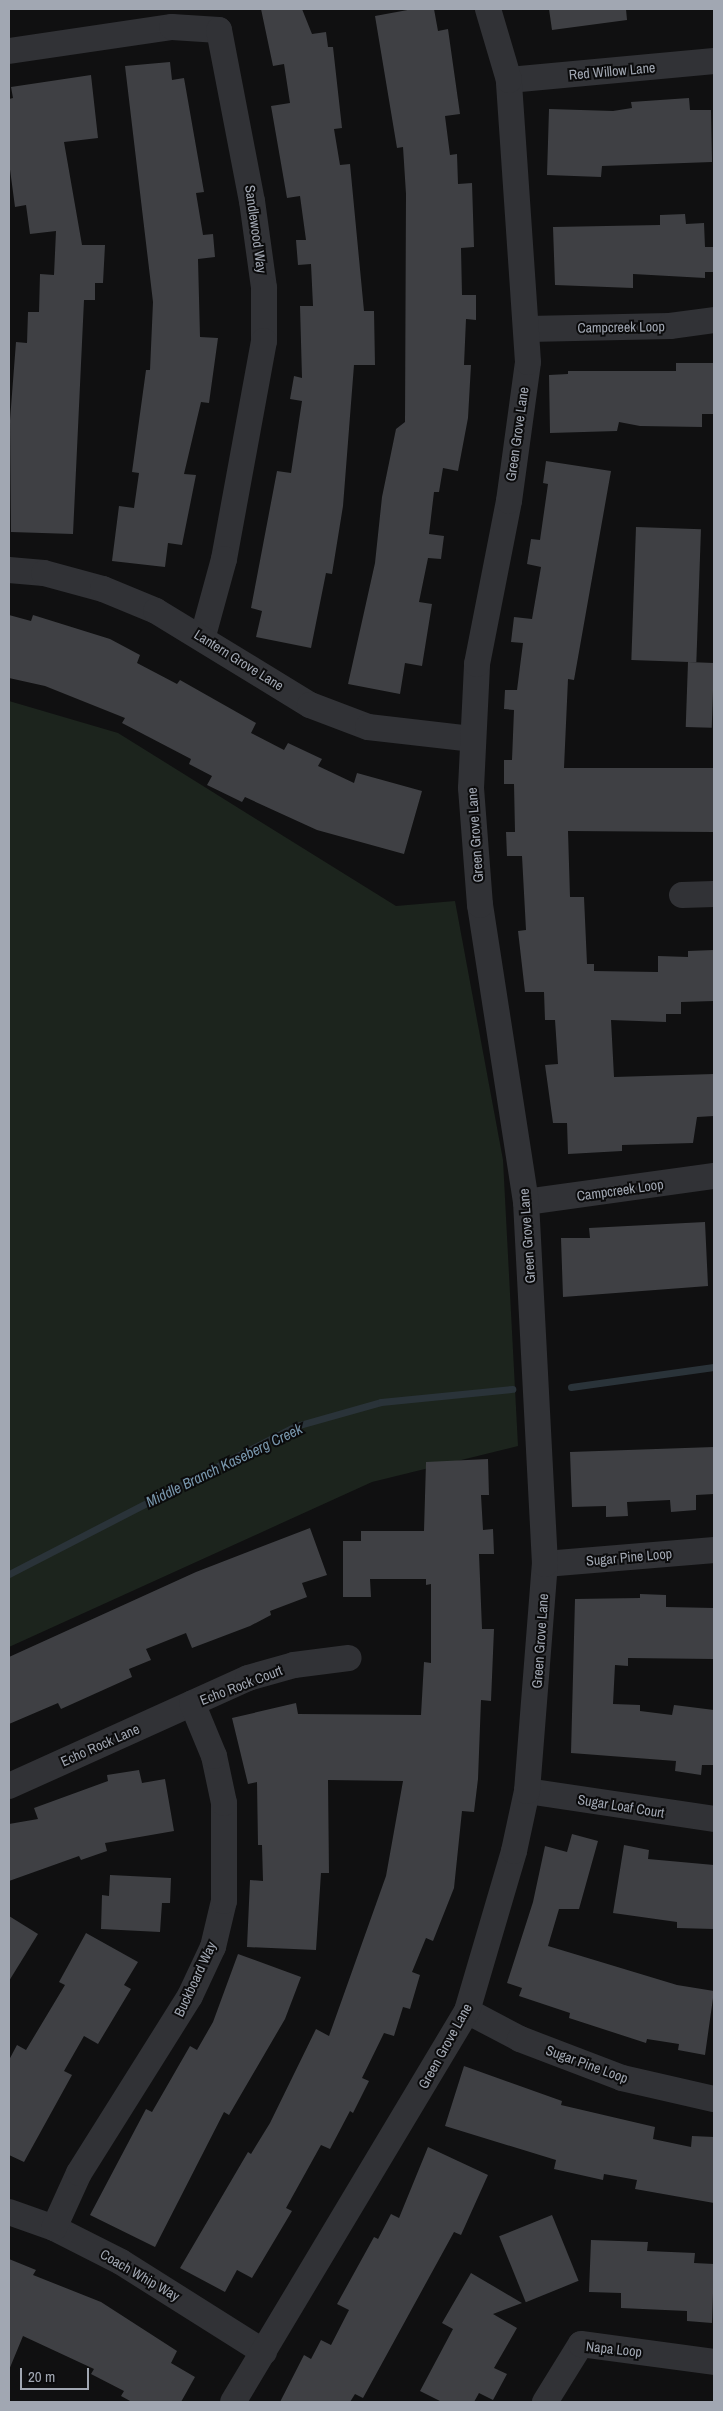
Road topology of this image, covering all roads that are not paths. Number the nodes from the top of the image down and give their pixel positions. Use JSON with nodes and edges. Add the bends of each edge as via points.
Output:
{"nodes":[{"id":1,"x":488,"y":9,"type":"edge"},
{"id":2,"x":9,"y":51,"type":"edge"},
{"id":3,"x":714,"y":61,"type":"edge"},
{"id":4,"x":509,"y":80,"type":"junction"},
{"id":5,"x":714,"y":320,"type":"edge"},
{"id":6,"x":528,"y":329,"type":"junction"},
{"id":7,"x":9,"y":570,"type":"edge"},
{"id":8,"x":203,"y":636,"type":"junction"},
{"id":9,"x":471,"y":739,"type":"junction"},
{"id":10,"x":714,"y":894,"type":"edge"},
{"id":11,"x":682,"y":895,"type":"dead end"},
{"id":12,"x":714,"y":1176,"type":"edge"},
{"id":13,"x":526,"y":1202,"type":"junction"},
{"id":14,"x":714,"y":1550,"type":"edge"},
{"id":15,"x":545,"y":1564,"type":"junction"},
{"id":16,"x":349,"y":1658,"type":"dead end"},
{"id":17,"x":192,"y":1704,"type":"junction"},
{"id":18,"x":9,"y":1786,"type":"edge"},
{"id":19,"x":527,"y":1791,"type":"junction"},
{"id":20,"x":714,"y":1819,"type":"edge"},
{"id":21,"x":466,"y":2011,"type":"junction"},
{"id":22,"x":714,"y":2099,"type":"edge"},
{"id":23,"x":9,"y":2212,"type":"edge"},
{"id":24,"x":54,"y":2228,"type":"junction"},
{"id":25,"x":264,"y":2352,"type":"junction"},
{"id":26,"x":714,"y":2362,"type":"edge"},
{"id":27,"x":233,"y":2402,"type":"edge"},
{"id":28,"x":545,"y":2402,"type":"edge"}],
"edges":[{"from":1,"to":4,"type":"street","name":"Green Grove Lane"},
{"from":2,"to":8,"type":"street","name":"Sandlewood Way","via":[[172,27],[219,30],[252,201],[264,288],[264,341],[224,559]]},
{"from":3,"to":4,"type":"street","name":"Red Willow Lane"},
{"from":4,"to":6,"type":"street","name":"Green Grove Lane"},
{"from":5,"to":6,"type":"street","name":"Campcreek Loop","via":[[670,326]]},
{"from":6,"to":9,"type":"street","name":"Green Grove Lane","via":[[509,501],[481,636]]},
{"from":7,"to":8,"type":"street","name":"Lantern Grove Lane","via":[[44,573],[103,589]]},
{"from":8,"to":9,"type":"street","name":"Lantern Grove Lane","via":[[310,705],[351,721],[419,736]]},
{"from":9,"to":13,"type":"street","name":"Green Grove Lane","via":[[479,896]]},
{"from":10,"to":11,"type":"street"},
{"from":12,"to":13,"type":"street","name":"Campcreek Loop"},
{"from":13,"to":15,"type":"street","name":"Green Grove Lane"},
{"from":14,"to":15,"type":"street","name":"Sugar Pine Loop"},
{"from":15,"to":19,"type":"street","name":"Green Grove Lane"},
{"from":16,"to":17,"type":"street","name":"Echo Rock Court","via":[[294,1665]]},
{"from":17,"to":18,"type":"street","name":"Echo Rock Lane"},
{"from":17,"to":24,"type":"street","name":"Buckboard Way","via":[[214,1756],[224,1803],[224,1901],[213,1947],[190,1996],[79,2174]]},
{"from":19,"to":20,"type":"street","name":"Sugar Loaf Court"},
{"from":19,"to":21,"type":"street","name":"Green Grove Lane","via":[[514,1851]]},
{"from":21,"to":22,"type":"street","name":"Sugar Pine Loop","via":[[520,2039],[622,2078]]},
{"from":21,"to":25,"type":"street","name":"Green Grove Lane"},
{"from":23,"to":24,"type":"street","name":"Coach Whip Way"},
{"from":24,"to":25,"type":"street","name":"Coach Whip Way","via":[[121,2262]]},
{"from":25,"to":27,"type":"street","name":"Green Grove Lane"},
{"from":26,"to":28,"type":"street","name":"Napa Loop","via":[[582,2344]]}]}
